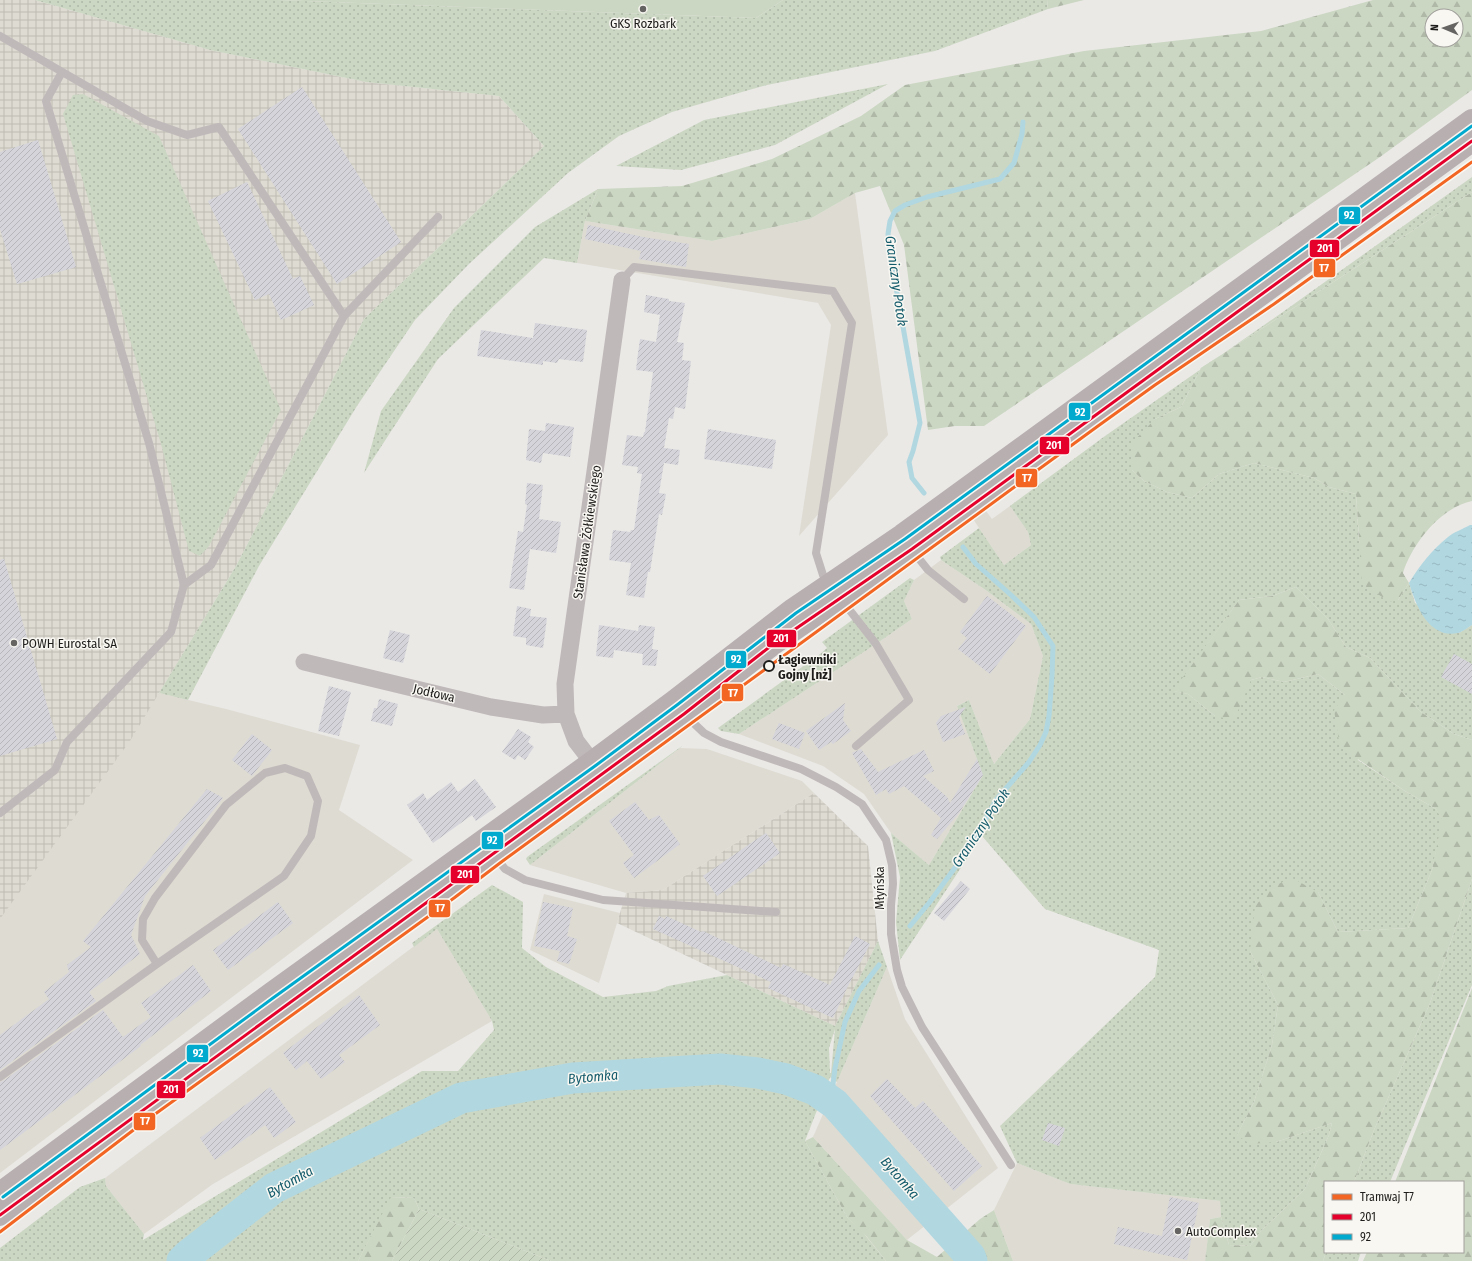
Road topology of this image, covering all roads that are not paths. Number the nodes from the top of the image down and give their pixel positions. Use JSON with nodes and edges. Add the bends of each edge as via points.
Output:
{"nodes":[{"id":1,"x":0,"y":36,"type":"edge"},
{"id":2,"x":62,"y":72,"type":"junction"},
{"id":3,"x":1472,"y":120,"type":"edge"},
{"id":4,"x":1472,"y":141,"type":"edge"},
{"id":5,"x":438,"y":217,"type":"dead end"},
{"id":6,"x":622,"y":280,"type":"joint"},
{"id":7,"x":344,"y":316,"type":"junction"},
{"id":8,"x":907,"y":542,"type":"junction"},
{"id":9,"x":184,"y":585,"type":"junction"},
{"id":10,"x":836,"y":591,"type":"junction"},
{"id":11,"x":964,"y":599,"type":"dead end"},
{"id":12,"x":304,"y":662,"type":"dead end"},
{"id":13,"x":679,"y":708,"type":"junction"},
{"id":14,"x":566,"y":714,"type":"junction"},
{"id":15,"x":856,"y":746,"type":"dead end"},
{"id":16,"x":596,"y":768,"type":"junction"},
{"id":17,"x":0,"y":813,"type":"edge"},
{"id":18,"x":488,"y":848,"type":"junction"},
{"id":19,"x":776,"y":912,"type":"dead end"},
{"id":20,"x":157,"y":964,"type":"junction"},
{"id":21,"x":0,"y":1077,"type":"edge"},
{"id":22,"x":1011,"y":1165,"type":"dead end"},
{"id":23,"x":0,"y":1193,"type":"edge"},
{"id":24,"x":0,"y":1215,"type":"edge"}],
"edges":[{"from":1,"to":2,"type":"lane"},
{"from":2,"to":7,"type":"lane","via":[[147,120],[187,135],[219,128]]},
{"from":2,"to":9,"type":"lane","via":[[46,101],[149,443]]},
{"from":3,"to":8,"type":"main road"},
{"from":4,"to":8,"type":"main road"},
{"from":5,"to":7,"type":"lane"},
{"from":6,"to":10,"type":"lane","via":[[634,268],[834,291],[852,323],[816,553],[823,575]]},
{"from":6,"to":14,"type":"street","name":"Stanisława Żółkiewskiego","via":[[565,684]]},
{"from":7,"to":9,"type":"lane","via":[[211,565]]},
{"from":8,"to":10,"type":"main road"},
{"from":8,"to":11,"type":"lane","via":[[928,570]]},
{"from":9,"to":17,"type":"lane","via":[[171,632],[67,742],[55,770]]},
{"from":10,"to":13,"type":"main road","via":[[772,645]]},
{"from":10,"to":15,"type":"lane","via":[[876,644],[909,700]]},
{"from":12,"to":14,"type":"street","name":"Jodłowa","via":[[491,707],[543,715]]},
{"from":13,"to":16,"type":"main road"},
{"from":13,"to":22,"type":"lane","name":"Młyńska","via":[[704,733],[721,742],[801,769],[862,804],[886,840],[892,865],[891,934],[902,987],[922,1027]]},
{"from":14,"to":16,"type":"street","name":"Stanisława Żółkiewskiego","via":[[576,741]]},
{"from":16,"to":18,"type":"main road"},
{"from":18,"to":19,"type":"lane","via":[[505,869],[525,880],[603,900]]},
{"from":18,"to":23,"type":"main road","via":[[270,994]]},
{"from":18,"to":24,"type":"main road"},
{"from":20,"to":20,"type":"lane","via":[[284,876],[311,836],[318,800],[307,776],[285,768],[265,773],[226,805],[155,898],[143,919],[142,940]]},
{"from":20,"to":21,"type":"lane"}]}
